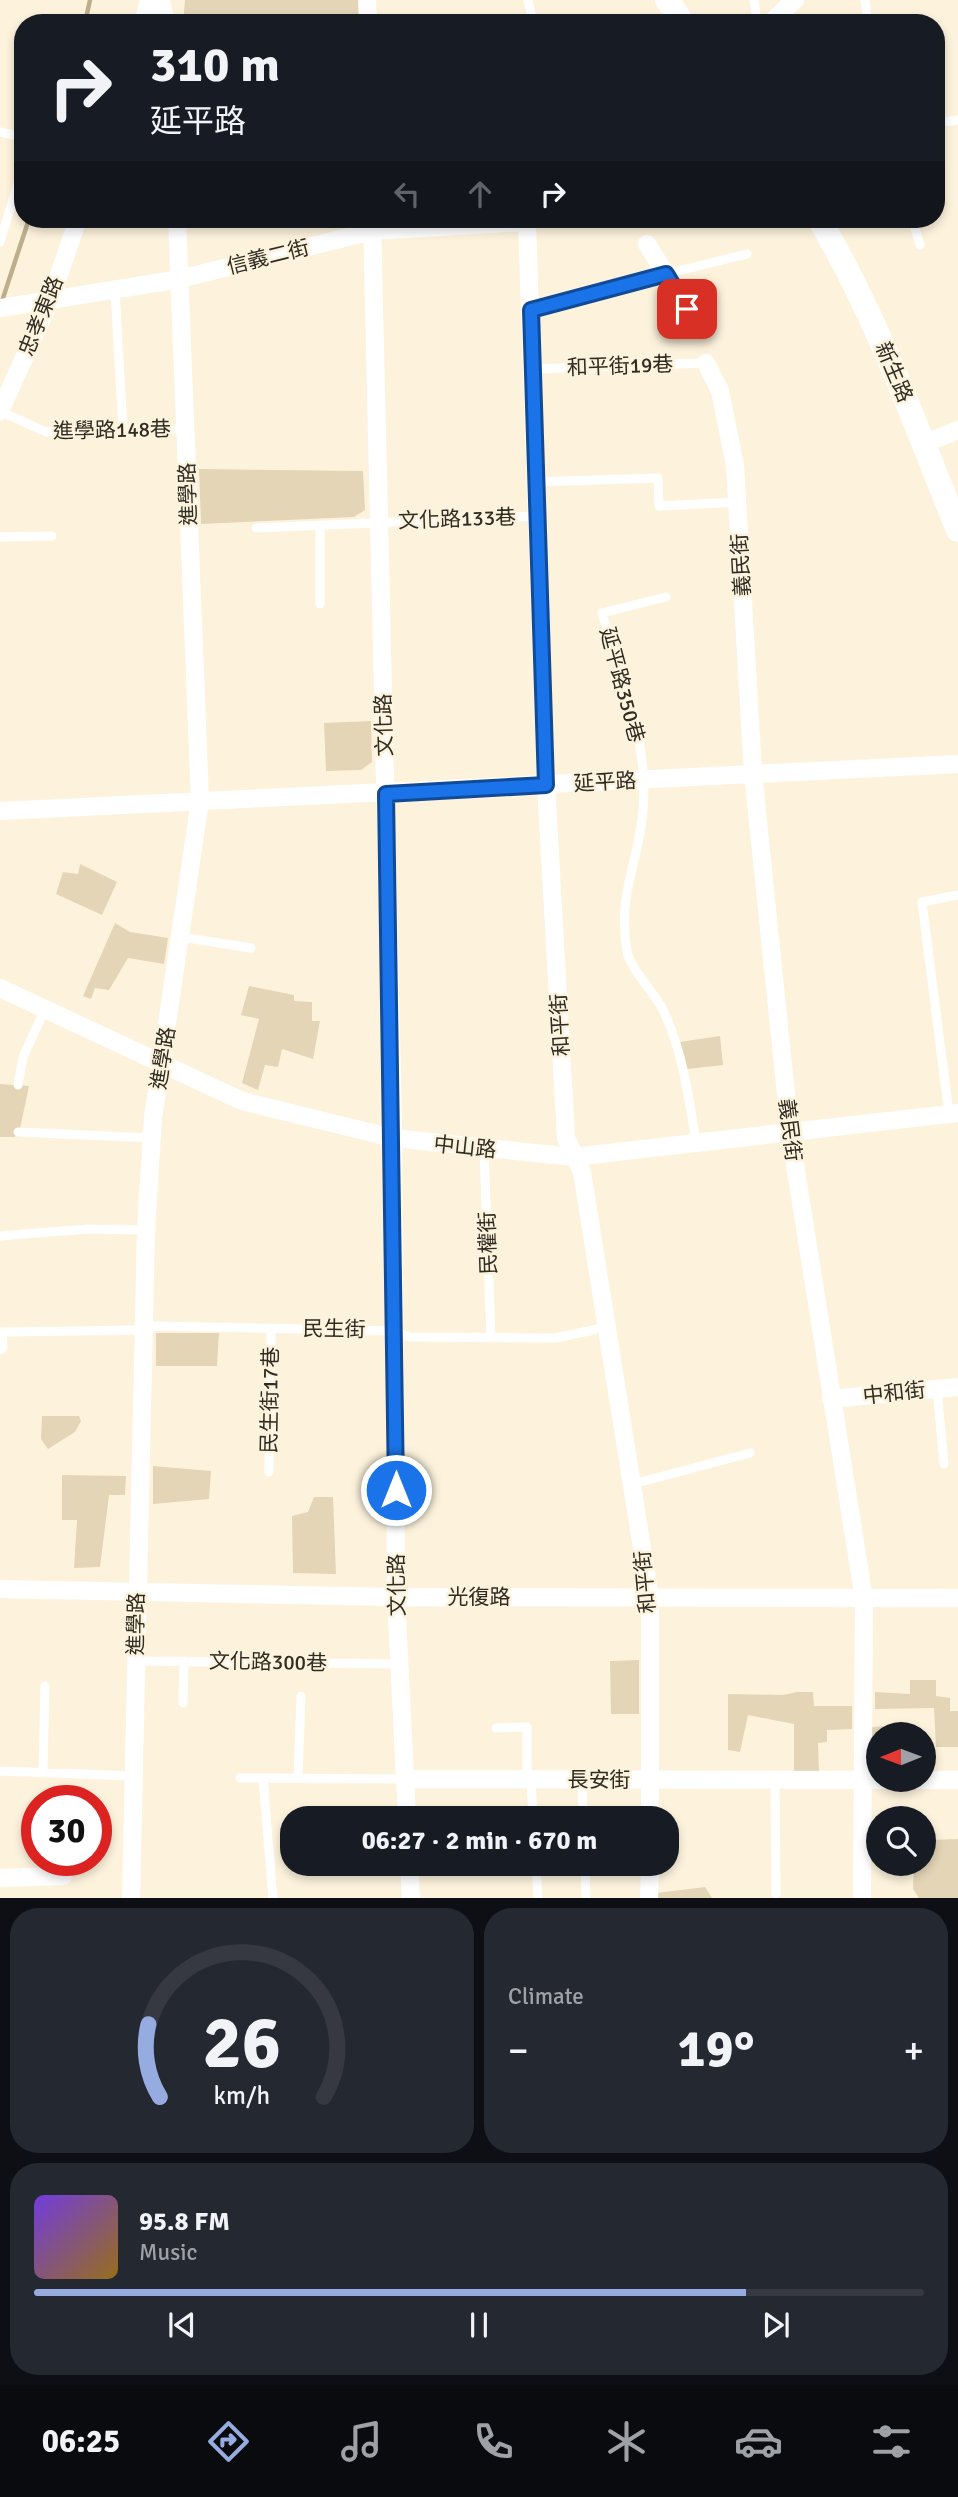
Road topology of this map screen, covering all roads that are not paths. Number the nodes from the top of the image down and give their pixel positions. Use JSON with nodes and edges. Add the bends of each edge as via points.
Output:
{"nodes":[{"id":1,"x":795,"y":0,"type":"edge"},
{"id":2,"x":780,"y":14,"type":"edge"},
{"id":3,"x":14,"y":196,"type":"edge"},
{"id":4,"x":75,"y":228,"type":"edge"},
{"id":5,"x":177,"y":228,"type":"edge"},
{"id":6,"x":361,"y":228,"type":"edge"},
{"id":7,"x":372,"y":228,"type":"edge"},
{"id":8,"x":528,"y":228,"type":"edge"},
{"id":9,"x":824,"y":228,"type":"edge"},
{"id":10,"x":915,"y":228,"type":"edge"},
{"id":11,"x":0,"y":242,"type":"edge"},
{"id":12,"x":647,"y":244,"type":"dead end"},
{"id":13,"x":920,"y":245,"type":"dead end"},
{"id":14,"x":747,"y":254,"type":"dead end"},
{"id":15,"x":666,"y":274,"type":"junction"},
{"id":16,"x":180,"y":279,"type":"junction"},
{"id":17,"x":115,"y":290,"type":"junction"},
{"id":18,"x":50,"y":301,"type":"junction"},
{"id":19,"x":0,"y":308,"type":"edge"},
{"id":20,"x":687,"y":309,"type":"dead end"},
{"id":21,"x":531,"y":310,"type":"junction"},
{"id":22,"x":706,"y":363,"type":"joint"},
{"id":23,"x":534,"y":369,"type":"junction"},
{"id":24,"x":0,"y":411,"type":"edge"},
{"id":25,"x":186,"y":429,"type":"junction"},
{"id":26,"x":122,"y":430,"type":"junction"},
{"id":27,"x":958,"y":430,"type":"edge"},
{"id":28,"x":923,"y":444,"type":"junction"},
{"id":29,"x":537,"y":482,"type":"junction"},
{"id":30,"x":737,"y":502,"type":"junction"},
{"id":31,"x":537,"y":516,"type":"junction"},
{"id":32,"x":377,"y":522,"type":"junction"},
{"id":33,"x":320,"y":525,"type":"junction"},
{"id":34,"x":256,"y":528,"type":"dead end"},
{"id":35,"x":958,"y":530,"type":"edge"},
{"id":36,"x":52,"y":536,"type":"dead end"},
{"id":37,"x":0,"y":537,"type":"edge"},
{"id":38,"x":666,"y":597,"type":"dead end"},
{"id":39,"x":320,"y":604,"type":"dead end"},
{"id":40,"x":958,"y":764,"type":"edge"},
{"id":41,"x":753,"y":774,"type":"junction"},
{"id":42,"x":643,"y":780,"type":"junction"},
{"id":43,"x":546,"y":785,"type":"junction"},
{"id":44,"x":386,"y":794,"type":"junction"},
{"id":45,"x":200,"y":801,"type":"junction"},
{"id":46,"x":0,"y":811,"type":"edge"},
{"id":47,"x":958,"y":895,"type":"edge"},
{"id":48,"x":181,"y":937,"type":"junction"},
{"id":49,"x":251,"y":948,"type":"dead end"},
{"id":50,"x":0,"y":988,"type":"edge"},
{"id":51,"x":46,"y":1009,"type":"junction"},
{"id":52,"x":162,"y":1065,"type":"junction"},
{"id":53,"x":18,"y":1085,"type":"dead end"},
{"id":54,"x":954,"y":1114,"type":"edge"},
{"id":55,"x":18,"y":1132,"type":"dead end"},
{"id":56,"x":790,"y":1133,"type":"junction"},
{"id":57,"x":152,"y":1138,"type":"junction"},
{"id":58,"x":393,"y":1138,"type":"junction"},
{"id":59,"x":696,"y":1143,"type":"junction"},
{"id":60,"x":484,"y":1150,"type":"junction"},
{"id":61,"x":573,"y":1157,"type":"junction"},
{"id":62,"x":146,"y":1230,"type":"junction"},
{"id":63,"x":0,"y":1237,"type":"edge"},
{"id":64,"x":607,"y":1327,"type":"junction"},
{"id":65,"x":271,"y":1328,"type":"junction"},
{"id":66,"x":142,"y":1330,"type":"junction"},
{"id":67,"x":394,"y":1331,"type":"junction"},
{"id":68,"x":491,"y":1338,"type":"junction"},
{"id":69,"x":0,"y":1350,"type":"edge"},
{"id":70,"x":958,"y":1387,"type":"edge"},
{"id":71,"x":937,"y":1389,"type":"junction"},
{"id":72,"x":831,"y":1399,"type":"junction"},
{"id":73,"x":750,"y":1453,"type":"dead end"},
{"id":74,"x":944,"y":1464,"type":"dead end"},
{"id":75,"x":269,"y":1472,"type":"dead end"},
{"id":76,"x":633,"y":1484,"type":"junction"},
{"id":77,"x":0,"y":1589,"type":"edge"},
{"id":78,"x":136,"y":1593,"type":"junction"},
{"id":79,"x":396,"y":1597,"type":"junction"},
{"id":80,"x":650,"y":1598,"type":"junction"},
{"id":81,"x":958,"y":1598,"type":"edge"},
{"id":82,"x":864,"y":1599,"type":"junction"},
{"id":83,"x":135,"y":1661,"type":"junction"},
{"id":84,"x":184,"y":1661,"type":"junction"},
{"id":85,"x":400,"y":1664,"type":"junction"},
{"id":86,"x":45,"y":1686,"type":"dead end"},
{"id":87,"x":301,"y":1696,"type":"dead end"},
{"id":88,"x":183,"y":1703,"type":"dead end"},
{"id":89,"x":496,"y":1728,"type":"dead end"},
{"id":90,"x":0,"y":1771,"type":"edge"},
{"id":91,"x":43,"y":1772,"type":"junction"},
{"id":92,"x":134,"y":1776,"type":"junction"},
{"id":93,"x":240,"y":1778,"type":"dead end"},
{"id":94,"x":263,"y":1778,"type":"junction"},
{"id":95,"x":298,"y":1778,"type":"junction"},
{"id":96,"x":405,"y":1779,"type":"junction"},
{"id":97,"x":529,"y":1779,"type":"junction"},
{"id":98,"x":582,"y":1780,"type":"junction"},
{"id":99,"x":650,"y":1780,"type":"junction"},
{"id":100,"x":775,"y":1780,"type":"junction"},
{"id":101,"x":958,"y":1780,"type":"edge"},
{"id":102,"x":862,"y":1781,"type":"junction"},
{"id":103,"x":406,"y":1806,"type":"edge"},
{"id":104,"x":532,"y":1806,"type":"edge"},
{"id":105,"x":583,"y":1806,"type":"edge"},
{"id":106,"x":650,"y":1806,"type":"edge"},
{"id":107,"x":63,"y":1876,"type":"dead end"},
{"id":108,"x":410,"y":1876,"type":"edge"},
{"id":109,"x":537,"y":1876,"type":"edge"},
{"id":110,"x":585,"y":1876,"type":"edge"},
{"id":111,"x":650,"y":1876,"type":"edge"},
{"id":112,"x":0,"y":1878,"type":"edge"},
{"id":113,"x":776,"y":1894,"type":"dead end"},
{"id":114,"x":131,"y":1898,"type":"edge"},
{"id":115,"x":273,"y":1898,"type":"edge"},
{"id":116,"x":411,"y":1898,"type":"edge"},
{"id":117,"x":538,"y":1898,"type":"edge"},
{"id":118,"x":586,"y":1898,"type":"edge"},
{"id":119,"x":649,"y":1898,"type":"edge"},
{"id":120,"x":862,"y":1898,"type":"edge"}],
"edges":[{"from":1,"to":2,"type":"street"},
{"from":3,"to":11,"type":"lane"},
{"from":4,"to":18,"type":"street","name":"忠孝東路"},
{"from":5,"to":16,"type":"street","name":"進學路"},
{"from":6,"to":16,"type":"street","name":"信義二街"},
{"from":7,"to":32,"type":"street","name":"文化路"},
{"from":8,"to":21,"type":"street","name":"和平街"},
{"from":9,"to":28,"type":"main road","name":"新生路","via":[[848,268]]},
{"from":10,"to":13,"type":"lane"},
{"from":12,"to":15,"type":"street"},
{"from":14,"to":15,"type":"lane"},
{"from":15,"to":20,"type":"street"},
{"from":15,"to":21,"type":"street"},
{"from":16,"to":17,"type":"street","name":"信義二街"},
{"from":16,"to":25,"type":"street","name":"進學路"},
{"from":17,"to":18,"type":"street","name":"信義二街"},
{"from":17,"to":26,"type":"lane"},
{"from":18,"to":19,"type":"street","name":"信義二街"},
{"from":18,"to":24,"type":"street","name":"忠孝東路"},
{"from":21,"to":23,"type":"street","name":"和平街"},
{"from":22,"to":23,"type":"lane","name":"和平街19巷"},
{"from":22,"to":30,"type":"street","name":"義民街","via":[[720,390],[735,465]]},
{"from":23,"to":29,"type":"street","name":"和平街"},
{"from":24,"to":26,"type":"lane","name":"進學路148巷","via":[[46,432]]},
{"from":25,"to":26,"type":"lane","name":"進學路148巷"},
{"from":25,"to":45,"type":"street","name":"進學路"},
{"from":27,"to":28,"type":"street"},
{"from":28,"to":35,"type":"main road","name":"新生路"},
{"from":29,"to":30,"type":"lane","via":[[658,478],[659,506]]},
{"from":29,"to":31,"type":"street","name":"和平街"},
{"from":30,"to":41,"type":"street","name":"義民街"},
{"from":31,"to":32,"type":"lane","name":"文化路133巷"},
{"from":31,"to":43,"type":"street","name":"和平街"},
{"from":32,"to":33,"type":"lane","name":"文化路133巷"},
{"from":32,"to":44,"type":"street","name":"文化路"},
{"from":33,"to":34,"type":"lane","name":"文化路133巷"},
{"from":33,"to":39,"type":"lane"},
{"from":36,"to":37,"type":"lane"},
{"from":38,"to":42,"type":"lane","name":"延平路350巷","via":[[602,613],[635,718]]},
{"from":40,"to":41,"type":"street","name":"延平路"},
{"from":41,"to":42,"type":"street","name":"延平路"},
{"from":41,"to":56,"type":"street","name":"義民街"},
{"from":42,"to":43,"type":"street","name":"延平路"},
{"from":42,"to":59,"type":"lane","via":[[643,812],[622,912],[628,955],[663,1009],[677,1046]]},
{"from":43,"to":44,"type":"street","name":"延平路"},
{"from":43,"to":61,"type":"street","name":"和平街","via":[[566,1138]]},
{"from":44,"to":45,"type":"street","name":"延平路"},
{"from":44,"to":58,"type":"street","name":"文化路"},
{"from":45,"to":46,"type":"street","name":"延平路"},
{"from":45,"to":48,"type":"street","name":"進學路"},
{"from":47,"to":54,"type":"lane","via":[[922,902]]},
{"from":48,"to":49,"type":"lane"},
{"from":48,"to":52,"type":"street","name":"進學路"},
{"from":50,"to":51,"type":"street","name":"中山路"},
{"from":51,"to":52,"type":"street","name":"中山路"},
{"from":51,"to":53,"type":"lane","via":[[23,1057]]},
{"from":52,"to":57,"type":"street","name":"進學路"},
{"from":52,"to":58,"type":"street","name":"中山路","via":[[242,1101]]},
{"from":54,"to":56,"type":"street","name":"中山路"},
{"from":55,"to":57,"type":"lane"},
{"from":56,"to":59,"type":"street","name":"中山路"},
{"from":56,"to":72,"type":"street","name":"義民街"},
{"from":57,"to":62,"type":"street","name":"進學路"},
{"from":58,"to":60,"type":"street","name":"中山路"},
{"from":58,"to":67,"type":"street","name":"文化路"},
{"from":59,"to":61,"type":"street","name":"中山路"},
{"from":60,"to":61,"type":"street","name":"中山路"},
{"from":60,"to":68,"type":"lane","name":"民權街"},
{"from":61,"to":64,"type":"street","name":"和平街","via":[[582,1172]]},
{"from":62,"to":63,"type":"lane","via":[[87,1229]]},
{"from":62,"to":66,"type":"street","name":"進學路"},
{"from":64,"to":68,"type":"lane","name":"民生街","via":[[556,1338]]},
{"from":64,"to":76,"type":"street","name":"和平街"},
{"from":65,"to":66,"type":"lane","name":"民生街","via":[[155,1326]]},
{"from":65,"to":67,"type":"lane","name":"民生街"},
{"from":65,"to":75,"type":"lane","name":"民生街17巷"},
{"from":66,"to":69,"type":"lane","name":"民生街","via":[[2,1332],[4,1348]]},
{"from":66,"to":78,"type":"street","name":"進學路"},
{"from":67,"to":68,"type":"lane","name":"民生街","via":[[409,1337]]},
{"from":67,"to":79,"type":"street","name":"文化路"},
{"from":70,"to":71,"type":"street","name":"中和街"},
{"from":71,"to":72,"type":"street","name":"中和街"},
{"from":71,"to":74,"type":"lane"},
{"from":72,"to":82,"type":"street","name":"義民街"},
{"from":73,"to":76,"type":"lane"},
{"from":76,"to":80,"type":"street","name":"和平街"},
{"from":77,"to":78,"type":"street","name":"光復路"},
{"from":78,"to":79,"type":"street","name":"光復路"},
{"from":78,"to":83,"type":"street","name":"進學路"},
{"from":79,"to":80,"type":"street","name":"光復路"},
{"from":79,"to":85,"type":"street","name":"文化路"},
{"from":80,"to":82,"type":"street","name":"光復路"},
{"from":80,"to":99,"type":"street","name":"和平街"},
{"from":81,"to":82,"type":"street","name":"光復路"},
{"from":82,"to":102,"type":"street","name":"義民街"},
{"from":83,"to":84,"type":"lane","name":"文化路300巷"},
{"from":83,"to":92,"type":"street","name":"進學路"},
{"from":84,"to":85,"type":"lane","name":"文化路300巷"},
{"from":84,"to":88,"type":"lane"},
{"from":85,"to":96,"type":"street","name":"文化路"},
{"from":86,"to":91,"type":"lane"},
{"from":87,"to":95,"type":"lane"},
{"from":89,"to":97,"type":"lane","via":[[527,1727]]},
{"from":90,"to":91,"type":"lane"},
{"from":91,"to":92,"type":"lane"},
{"from":92,"to":114,"type":"street","name":"進學路"},
{"from":93,"to":94,"type":"lane","name":"長安街"},
{"from":94,"to":95,"type":"lane","name":"長安街"},
{"from":94,"to":115,"type":"lane"},
{"from":95,"to":96,"type":"lane","name":"長安街"},
{"from":96,"to":97,"type":"street","name":"長安街"},
{"from":96,"to":103,"type":"street","name":"文化路"},
{"from":97,"to":98,"type":"street","name":"長安街"},
{"from":97,"to":104,"type":"lane"},
{"from":98,"to":99,"type":"street","name":"長安街"},
{"from":98,"to":105,"type":"lane"},
{"from":99,"to":100,"type":"street","name":"長安街"},
{"from":99,"to":106,"type":"street","name":"和平街"},
{"from":100,"to":102,"type":"street","name":"長安街"},
{"from":100,"to":113,"type":"lane"},
{"from":101,"to":102,"type":"street","name":"長安街"},
{"from":102,"to":120,"type":"street","name":"義民街"},
{"from":107,"to":112,"type":"street"},
{"from":108,"to":116,"type":"street"},
{"from":109,"to":117,"type":"lane"},
{"from":110,"to":118,"type":"lane"},
{"from":111,"to":119,"type":"street"}]}
